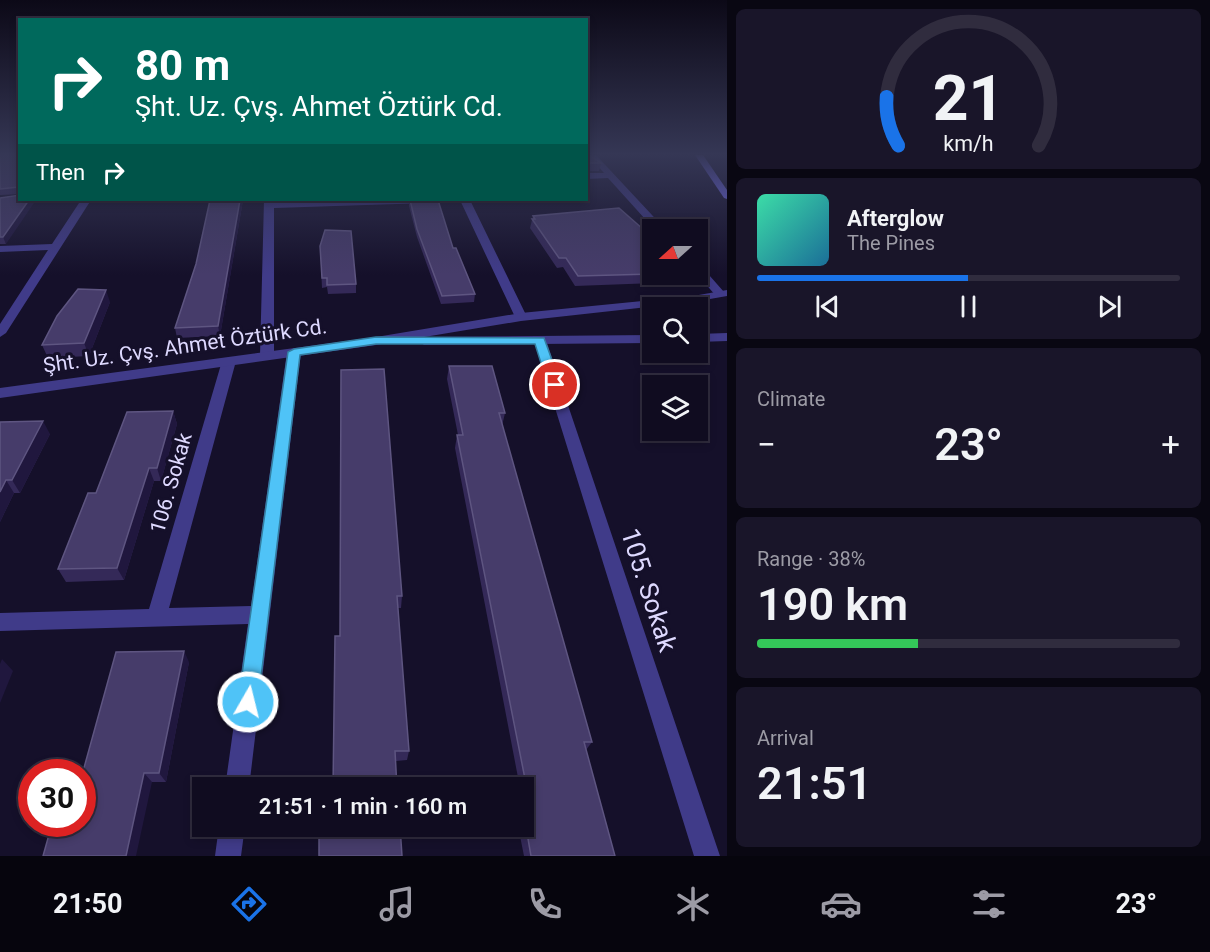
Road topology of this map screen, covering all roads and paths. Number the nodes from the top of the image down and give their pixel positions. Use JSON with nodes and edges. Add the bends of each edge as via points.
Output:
{"nodes":[{"id":1,"x":629,"y":195,"type":"edge"},
{"id":2,"x":85,"y":201,"type":"edge"},
{"id":3,"x":348,"y":201,"type":"edge"},
{"id":4,"x":465,"y":201,"type":"edge"},
{"id":5,"x":269,"y":202,"type":"edge"},
{"id":6,"x":651,"y":219,"type":"edge"},
{"id":7,"x":55,"y":247,"type":"junction"},
{"id":8,"x":0,"y":250,"type":"edge"},
{"id":9,"x":708,"y":278,"type":"edge"},
{"id":10,"x":724,"y":293,"type":"edge"},
{"id":11,"x":521,"y":317,"type":"junction"},
{"id":12,"x":0,"y":333,"type":"edge"},
{"id":13,"x":727,"y":337,"type":"edge"},
{"id":14,"x":708,"y":338,"type":"edge"},
{"id":15,"x":642,"y":339,"type":"edge"},
{"id":16,"x":540,"y":340,"type":"junction"},
{"id":17,"x":376,"y":341,"type":"junction"},
{"id":18,"x":294,"y":352,"type":"junction"},
{"id":19,"x":267,"y":356,"type":"junction"},
{"id":20,"x":230,"y":361,"type":"junction"},
{"id":21,"x":0,"y":393,"type":"edge"},
{"id":22,"x":260,"y":615,"type":"junction"},
{"id":23,"x":156,"y":618,"type":"junction"},
{"id":24,"x":0,"y":622,"type":"edge"},
{"id":25,"x":238,"y":777,"type":"edge"},
{"id":26,"x":231,"y":837,"type":"edge"},
{"id":27,"x":228,"y":856,"type":"edge"},
{"id":28,"x":707,"y":856,"type":"edge"}],
"edges":[{"from":1,"to":6,"type":"street"},
{"from":2,"to":7,"type":"street"},
{"from":3,"to":5,"type":"street"},
{"from":4,"to":11,"type":"street"},
{"from":5,"to":19,"type":"street"},
{"from":7,"to":8,"type":"street"},
{"from":7,"to":12,"type":"street"},
{"from":9,"to":10,"type":"street"},
{"from":10,"to":11,"type":"street","name":"Şht. Uz. Çvş. Ahmet Öztürk Cd."},
{"from":11,"to":17,"type":"street","name":"Şht. Uz. Çvş. Ahmet Öztürk Cd."},
{"from":13,"to":14,"type":"street"},
{"from":15,"to":16,"type":"street","name":"Şht. Uz. Çvş. Ahmet Öztürk Cd."},
{"from":16,"to":17,"type":"street","name":"Şht. Uz. Çvş. Ahmet Öztürk Cd."},
{"from":16,"to":28,"type":"street","name":"105. Sokak"},
{"from":17,"to":18,"type":"street","name":"Şht. Uz. Çvş. Ahmet Öztürk Cd."},
{"from":18,"to":19,"type":"street","name":"Şht. Uz. Çvş. Ahmet Öztürk Cd."},
{"from":18,"to":22,"type":"street"},
{"from":19,"to":20,"type":"street","name":"Şht. Uz. Çvş. Ahmet Öztürk Cd."},
{"from":20,"to":21,"type":"street","name":"Şht. Uz. Çvş. Ahmet Öztürk Cd."},
{"from":20,"to":23,"type":"street","name":"106. Sokak"},
{"from":22,"to":23,"type":"street"},
{"from":22,"to":25,"type":"street"},
{"from":23,"to":24,"type":"street"},
{"from":26,"to":27,"type":"street"}]}
